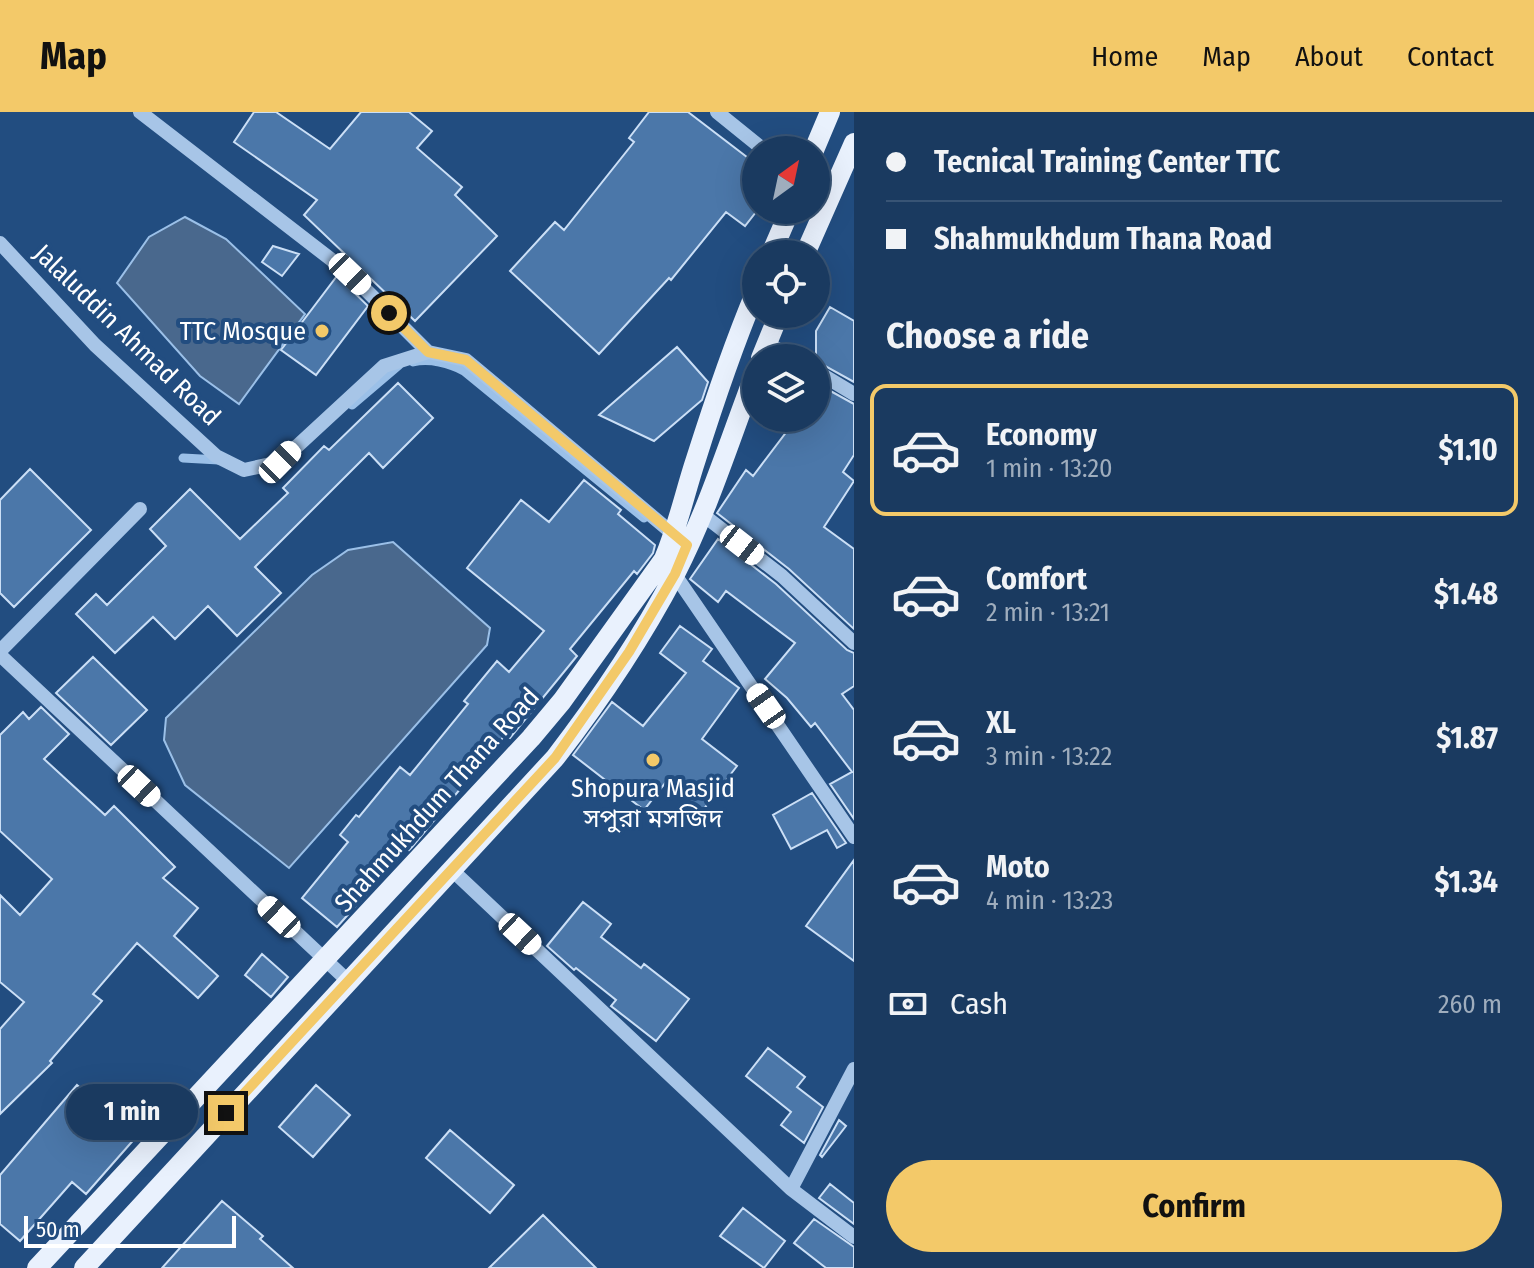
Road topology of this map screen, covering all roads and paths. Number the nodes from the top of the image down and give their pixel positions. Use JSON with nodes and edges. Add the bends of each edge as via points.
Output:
{"nodes":[{"id":1,"x":140,"y":112,"type":"edge"},
{"id":2,"x":717,"y":112,"type":"edge"},
{"id":3,"x":830,"y":112,"type":"edge"},
{"id":4,"x":747,"y":136,"type":"edge"},
{"id":5,"x":820,"y":136,"type":"edge"},
{"id":6,"x":854,"y":143,"type":"edge"},
{"id":7,"x":811,"y":240,"type":"edge"},
{"id":8,"x":0,"y":243,"type":"edge"},
{"id":9,"x":742,"y":325,"type":"edge"},
{"id":10,"x":428,"y":352,"type":"junction"},
{"id":11,"x":830,"y":379,"type":"edge"},
{"id":12,"x":854,"y":394,"type":"edge"},
{"id":13,"x":742,"y":408,"type":"edge"},
{"id":14,"x":140,"y":509,"type":"dead end"},
{"id":15,"x":702,"y":514,"type":"junction"},
{"id":16,"x":681,"y":540,"type":"junction"},
{"id":17,"x":669,"y":566,"type":"junction"},
{"id":18,"x":854,"y":643,"type":"edge"},
{"id":19,"x":0,"y":653,"type":"edge"},
{"id":20,"x":854,"y":837,"type":"edge"},
{"id":21,"x":452,"y":870,"type":"junction"},
{"id":22,"x":325,"y":961,"type":"junction"},
{"id":23,"x":348,"y":981,"type":"junction"},
{"id":24,"x":854,"y":1069,"type":"edge"},
{"id":25,"x":791,"y":1189,"type":"junction"},
{"id":26,"x":854,"y":1237,"type":"edge"},
{"id":27,"x":37,"y":1268,"type":"edge"},
{"id":28,"x":84,"y":1268,"type":"edge"}],
"edges":[{"from":1,"to":10,"type":"street","via":[[350,274]]},
{"from":2,"to":4,"type":"street"},
{"from":3,"to":5,"type":"main road"},
{"from":6,"to":7,"type":"main road"},
{"from":8,"to":10,"type":"street","name":"Jalaluddin Ahmad Road","via":[[95,345],[216,456],[244,470],[280,462],[384,366]]},
{"from":9,"to":16,"type":"main road","name":"Shahmukhdum Thana Road","via":[[694,462]]},
{"from":10,"to":16,"type":"street","via":[[466,360]]},
{"from":11,"to":12,"type":"street"},
{"from":13,"to":15,"type":"main road","name":"Shahmukhdum Thana Road"},
{"from":14,"to":19,"type":"street"},
{"from":15,"to":16,"type":"main road","name":"Shahmukhdum Thana Road"},
{"from":15,"to":18,"type":"street","via":[[782,576]]},
{"from":16,"to":17,"type":"main road","name":"Shahmukhdum Thana Road"},
{"from":17,"to":20,"type":"street"},
{"from":17,"to":21,"type":"main road","name":"Shahmukhdum Thana Road","via":[[629,652],[578,729]]},
{"from":17,"to":22,"type":"main road","name":"Shahmukhdum Thana Road","via":[[531,738]]},
{"from":19,"to":22,"type":"street"},
{"from":21,"to":23,"type":"main road","name":"Shahmukhdum Thana Road"},
{"from":21,"to":25,"type":"street"},
{"from":22,"to":23,"type":"street"},
{"from":22,"to":27,"type":"main road","name":"Shahmukhdum Thana Road"},
{"from":23,"to":28,"type":"main road","name":"Shahmukhdum Thana Road"},
{"from":24,"to":25,"type":"street"},
{"from":25,"to":26,"type":"street"}]}
